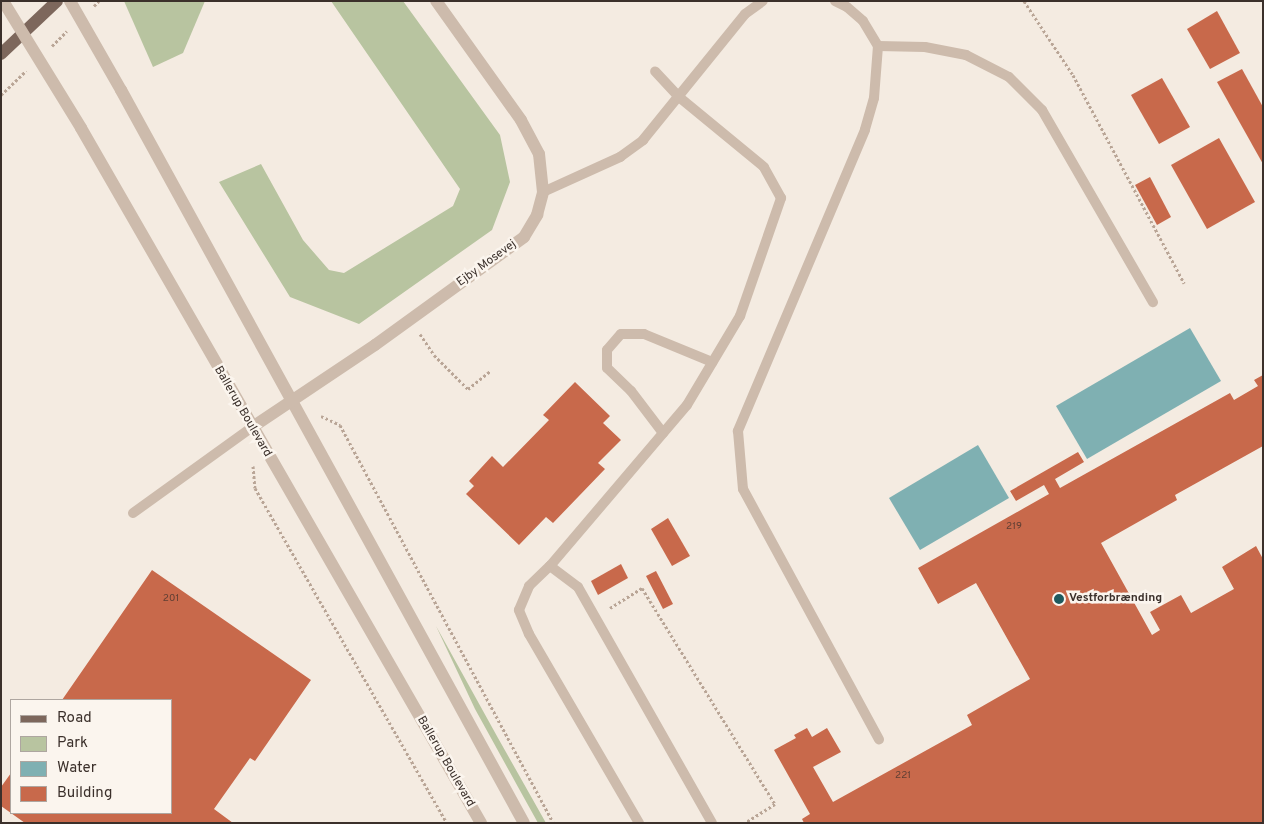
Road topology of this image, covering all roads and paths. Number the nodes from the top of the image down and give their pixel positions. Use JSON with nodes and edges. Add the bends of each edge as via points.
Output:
{"nodes":[{"id":1,"x":3,"y":1,"type":"edge"},
{"id":2,"x":57,"y":1,"type":"edge"},
{"id":3,"x":70,"y":1,"type":"edge"},
{"id":4,"x":436,"y":1,"type":"edge"},
{"id":5,"x":763,"y":1,"type":"edge"},
{"id":6,"x":835,"y":1,"type":"edge"},
{"id":7,"x":1024,"y":1,"type":"edge"},
{"id":8,"x":878,"y":46,"type":"junction"},
{"id":9,"x":1,"y":54,"type":"edge"},
{"id":10,"x":654,"y":71,"type":"dead end"},
{"id":11,"x":679,"y":97,"type":"junction"},
{"id":12,"x":543,"y":192,"type":"junction"},
{"id":13,"x":1184,"y":282,"type":"dead end"},
{"id":14,"x":1153,"y":302,"type":"dead end"},
{"id":15,"x":410,"y":320,"type":"junction"},
{"id":16,"x":712,"y":362,"type":"junction"},
{"id":17,"x":490,"y":371,"type":"dead end"},
{"id":18,"x":293,"y":401,"type":"junction"},
{"id":19,"x":251,"y":428,"type":"junction"},
{"id":20,"x":663,"y":433,"type":"junction"},
{"id":21,"x":253,"y":462,"type":"dead end"},
{"id":22,"x":133,"y":513,"type":"dead end"},
{"id":23,"x":550,"y":566,"type":"junction"},
{"id":24,"x":595,"y":617,"type":"junction"},
{"id":25,"x":880,"y":740,"type":"dead end"},
{"id":26,"x":447,"y":823,"type":"edge"},
{"id":27,"x":481,"y":823,"type":"edge"},
{"id":28,"x":524,"y":823,"type":"edge"},
{"id":29,"x":552,"y":823,"type":"edge"},
{"id":30,"x":640,"y":823,"type":"edge"},
{"id":31,"x":712,"y":823,"type":"edge"},
{"id":32,"x":745,"y":823,"type":"edge"}],
"edges":[{"from":1,"to":19,"type":"street","name":"Ballerup Boulevard","bridge":true,"via":[[81,128]]},
{"from":2,"to":9,"type":"main road"},
{"from":3,"to":18,"type":"street","bridge":true},
{"from":4,"to":12,"type":"street","name":"Ejby Mosevej","via":[[521,120],[539,154]]},
{"from":5,"to":11,"type":"lane","via":[[745,14]]},
{"from":6,"to":8,"type":"lane","via":[[847,6],[863,21]]},
{"from":7,"to":13,"type":"path","via":[[1073,75]]},
{"from":8,"to":14,"type":"lane","via":[[925,47],[966,55],[1009,77],[1042,110]]},
{"from":8,"to":25,"type":"lane","via":[[874,98],[865,130],[738,432],[743,489]]},
{"from":10,"to":11,"type":"lane"},
{"from":11,"to":12,"type":"lane","via":[[642,140],[620,157]]},
{"from":11,"to":16,"type":"lane","via":[[764,166],[781,198],[740,316]]},
{"from":12,"to":15,"type":"street","name":"Ejby Mosevej","via":[[537,215],[524,237]]},
{"from":15,"to":17,"type":"path","via":[[434,355],[468,389]]},
{"from":15,"to":18,"type":"street","name":"Ejby Mosevej"},
{"from":16,"to":20,"type":"lane","via":[[686,405]]},
{"from":16,"to":20,"type":"lane","via":[[644,334],[621,334],[607,350],[607,368],[631,391]]},
{"from":18,"to":19,"type":"street","name":"Ejby Mosevej"},
{"from":18,"to":28,"type":"street"},
{"from":18,"to":29,"type":"path","via":[[340,426]]},
{"from":19,"to":22,"type":"lane"},
{"from":19,"to":27,"type":"street","name":"Ballerup Boulevard"},
{"from":20,"to":23,"type":"lane"},
{"from":21,"to":26,"type":"path","via":[[255,488]]},
{"from":23,"to":24,"type":"lane","via":[[578,587]]},
{"from":23,"to":30,"type":"lane","via":[[528,586],[519,610],[529,634]]},
{"from":24,"to":31,"type":"lane"},
{"from":24,"to":32,"type":"path","via":[[642,588],[775,804]]}]}
